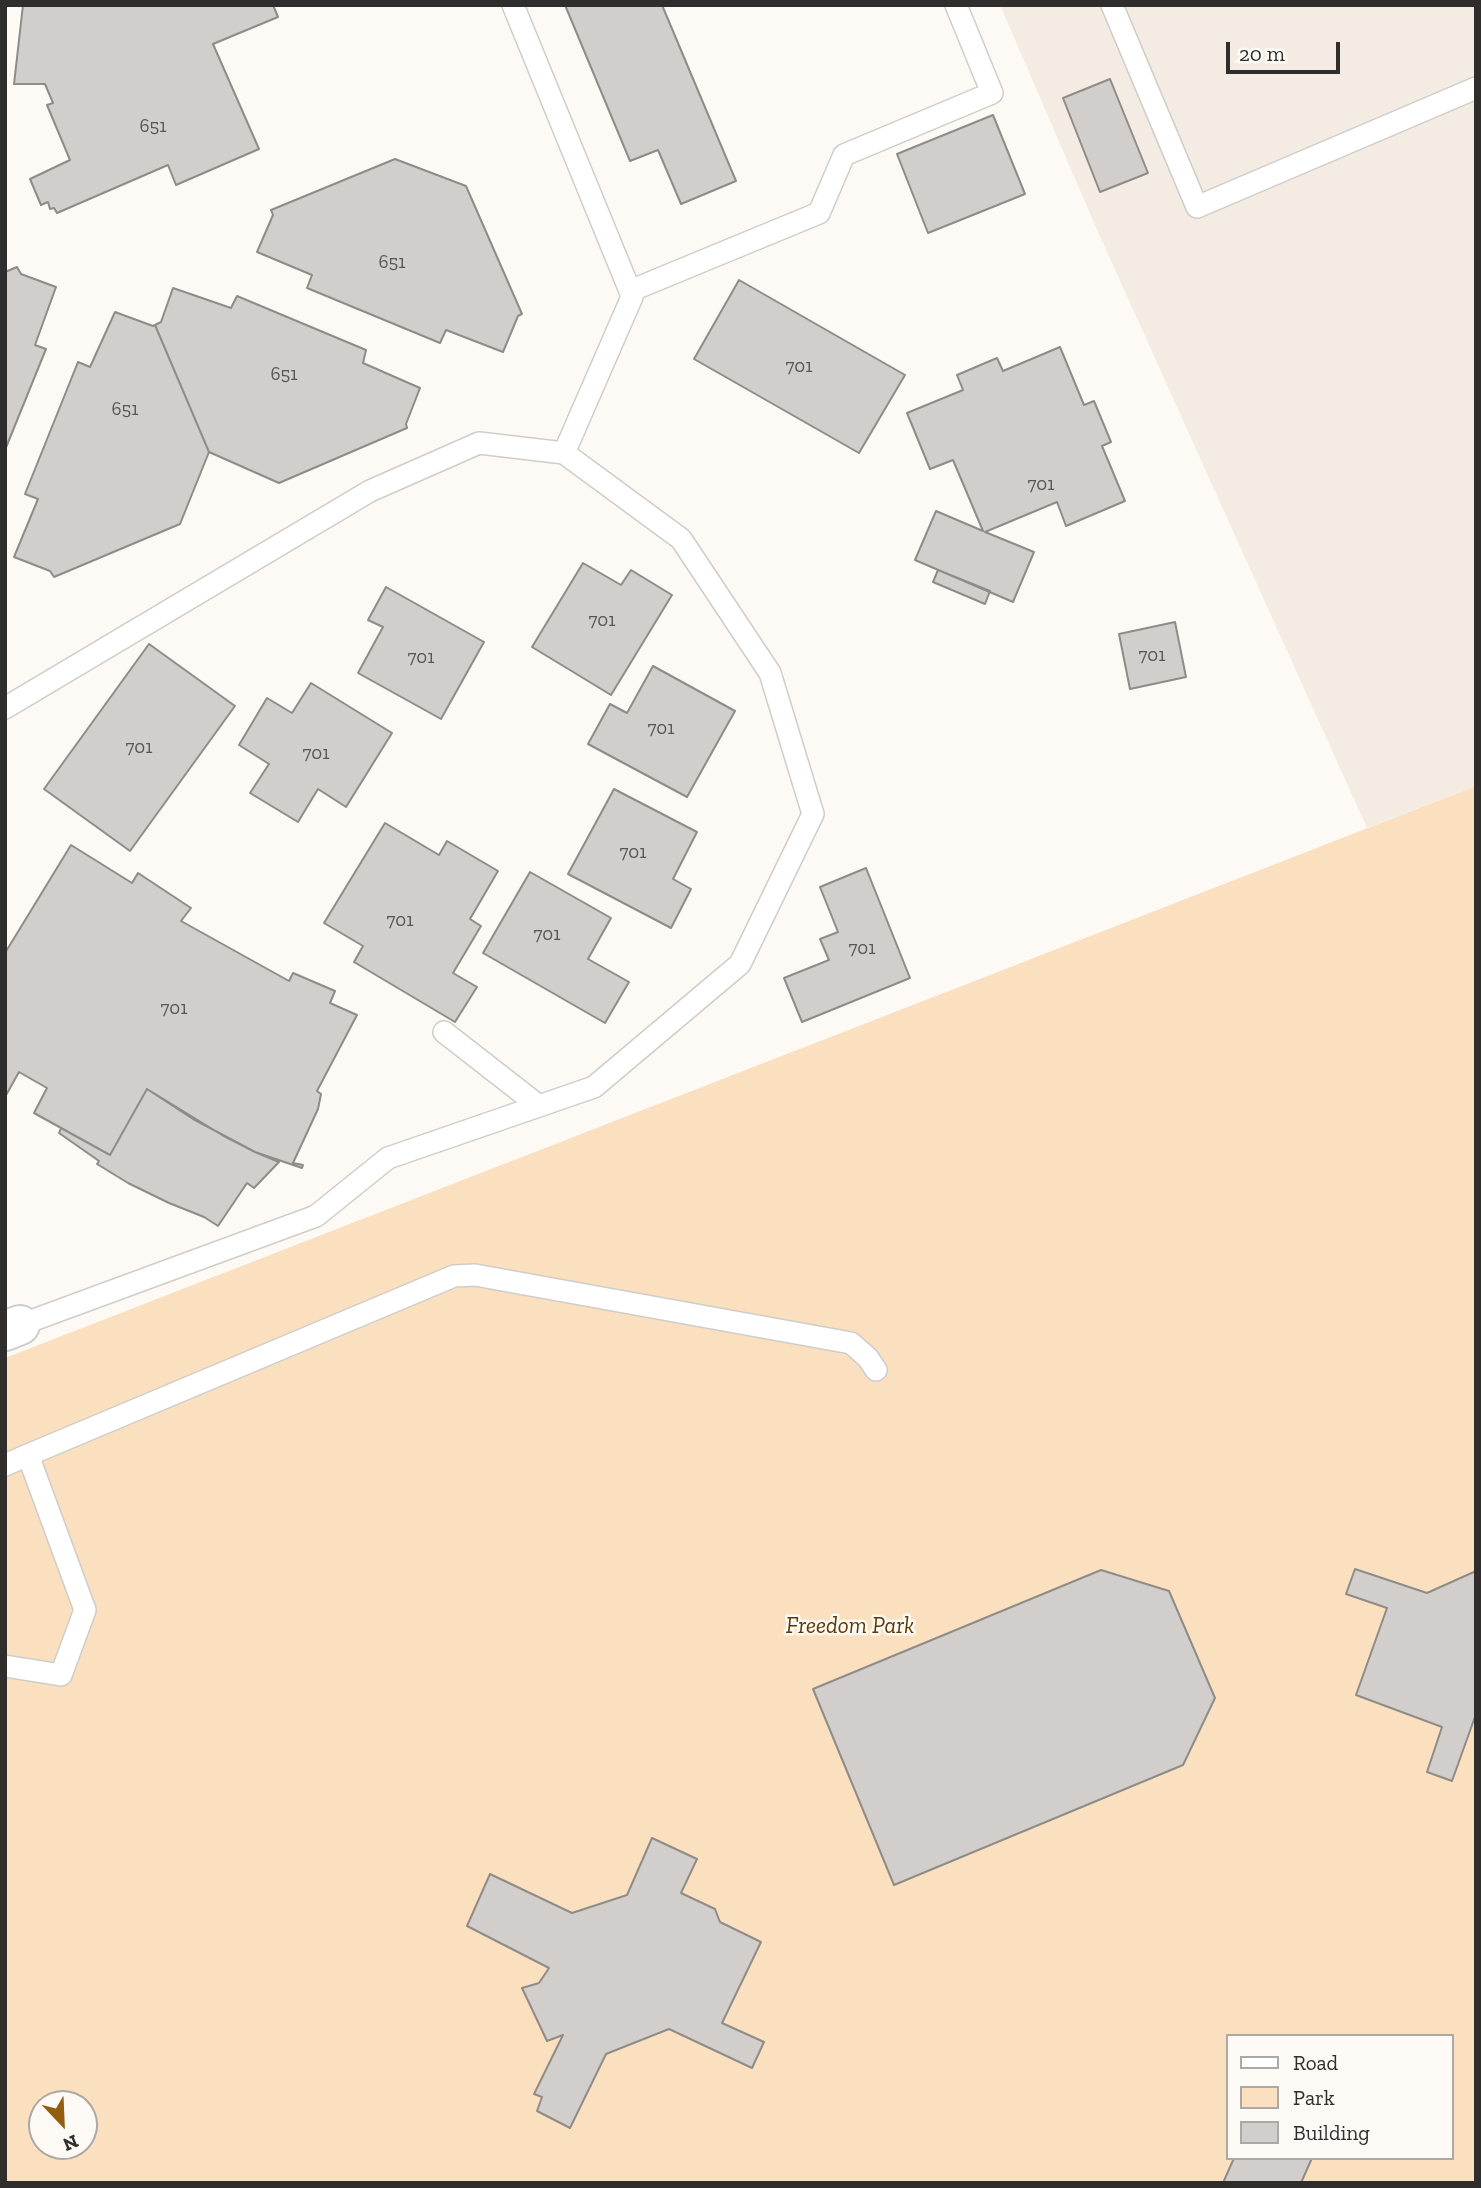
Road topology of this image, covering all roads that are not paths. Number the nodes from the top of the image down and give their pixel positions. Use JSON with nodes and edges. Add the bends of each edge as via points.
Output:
{"nodes":[{"id":1,"x":513,"y":5,"type":"edge"},
{"id":2,"x":956,"y":5,"type":"edge"},
{"id":3,"x":1112,"y":5,"type":"edge"},
{"id":4,"x":1476,"y":89,"type":"edge"},
{"id":5,"x":630,"y":291,"type":"junction"},
{"id":6,"x":564,"y":453,"type":"junction"},
{"id":7,"x":5,"y":708,"type":"edge"},
{"id":8,"x":444,"y":1032,"type":"dead end"},
{"id":9,"x":539,"y":1106,"type":"junction"},
{"id":10,"x":10,"y":1323,"type":"edge"},
{"id":11,"x":876,"y":1370,"type":"dead end"},
{"id":12,"x":28,"y":1455,"type":"junction"},
{"id":13,"x":5,"y":1465,"type":"edge"},
{"id":14,"x":5,"y":1666,"type":"edge"}],
"edges":[{"from":1,"to":5,"type":"lane"},
{"from":2,"to":5,"type":"lane","via":[[992,93],[844,155],[819,213]]},
{"from":3,"to":4,"type":"lane","via":[[1197,207]]},
{"from":5,"to":6,"type":"lane","via":[[632,297]]},
{"from":6,"to":7,"type":"lane","via":[[479,443],[370,491]]},
{"from":6,"to":9,"type":"lane","via":[[681,539],[769,673],[813,814],[740,964],[594,1087]]},
{"from":8,"to":9,"type":"lane"},
{"from":9,"to":10,"type":"lane","via":[[388,1158],[316,1216]]},
{"from":11,"to":12,"type":"lane","via":[[850,1343],[475,1275],[454,1276]]},
{"from":12,"to":13,"type":"lane"},
{"from":12,"to":14,"type":"lane","via":[[85,1610],[61,1675]]}]}
